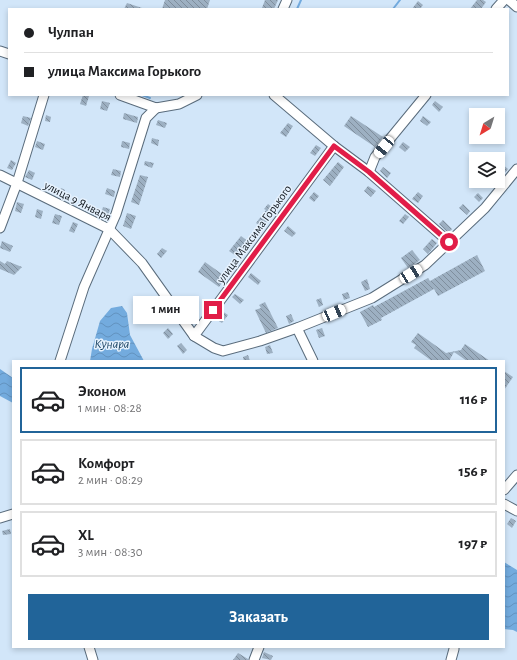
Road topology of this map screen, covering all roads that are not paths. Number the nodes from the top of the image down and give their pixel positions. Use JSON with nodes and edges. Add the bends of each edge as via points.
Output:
{"nodes":[{"id":1,"x":504,"y":0,"type":"edge"},
{"id":2,"x":509,"y":0,"type":"edge"},
{"id":3,"x":517,"y":7,"type":"edge"},
{"id":4,"x":497,"y":8,"type":"edge"},
{"id":5,"x":44,"y":96,"type":"edge"},
{"id":6,"x":123,"y":96,"type":"edge"},
{"id":7,"x":195,"y":96,"type":"edge"},
{"id":8,"x":275,"y":96,"type":"edge"},
{"id":9,"x":425,"y":96,"type":"edge"},
{"id":10,"x":156,"y":108,"type":"junction"},
{"id":11,"x":334,"y":146,"type":"junction"},
{"id":12,"x":517,"y":169,"type":"edge"},
{"id":13,"x":369,"y":172,"type":"junction"},
{"id":14,"x":0,"y":175,"type":"edge"},
{"id":15,"x":17,"y":183,"type":"junction"},
{"id":16,"x":0,"y":228,"type":"edge"},
{"id":17,"x":109,"y":229,"type":"junction"},
{"id":18,"x":449,"y":242,"type":"junction"},
{"id":19,"x":297,"y":328,"type":"junction"},
{"id":20,"x":194,"y":336,"type":"junction"},
{"id":21,"x":60,"y":360,"type":"edge"},
{"id":22,"x":313,"y":360,"type":"edge"},
{"id":23,"x":517,"y":475,"type":"edge"},
{"id":24,"x":505,"y":489,"type":"edge"},
{"id":25,"x":505,"y":505,"type":"edge"},
{"id":26,"x":517,"y":511,"type":"edge"},
{"id":27,"x":12,"y":514,"type":"edge"},
{"id":28,"x":0,"y":518,"type":"edge"},
{"id":29,"x":89,"y":648,"type":"edge"},
{"id":30,"x":259,"y":648,"type":"edge"},
{"id":31,"x":454,"y":648,"type":"edge"},
{"id":32,"x":93,"y":660,"type":"edge"},
{"id":33,"x":254,"y":660,"type":"edge"},
{"id":34,"x":451,"y":660,"type":"edge"}],
"edges":[{"from":1,"to":4,"type":"street"},
{"from":2,"to":3,"type":"street"},
{"from":5,"to":15,"type":"street"},
{"from":6,"to":10,"type":"street"},
{"from":7,"to":10,"type":"street","via":[[178,104]]},
{"from":8,"to":11,"type":"street"},
{"from":9,"to":13,"type":"street","via":[[375,157]]},
{"from":10,"to":17,"type":"street","via":[[146,118]]},
{"from":11,"to":13,"type":"street"},
{"from":11,"to":20,"type":"street","name":"улица Максима Горького"},
{"from":12,"to":18,"type":"street","via":[[484,208]]},
{"from":13,"to":18,"type":"street"},
{"from":14,"to":15,"type":"street","name":"улица 9 Января"},
{"from":15,"to":16,"type":"street"},
{"from":15,"to":17,"type":"street","name":"улица 9 Января"},
{"from":17,"to":20,"type":"street","name":"улица 9 Января","via":[[142,263]]},
{"from":17,"to":21,"type":"street","via":[[84,288]]},
{"from":18,"to":19,"type":"street","via":[[425,265],[372,298]]},
{"from":19,"to":20,"type":"street","via":[[223,351]]},
{"from":19,"to":22,"type":"street"},
{"from":23,"to":24,"type":"street"},
{"from":25,"to":26,"type":"street"},
{"from":27,"to":28,"type":"street"},
{"from":29,"to":32,"type":"street"},
{"from":30,"to":33,"type":"street"},
{"from":31,"to":34,"type":"street"}]}
